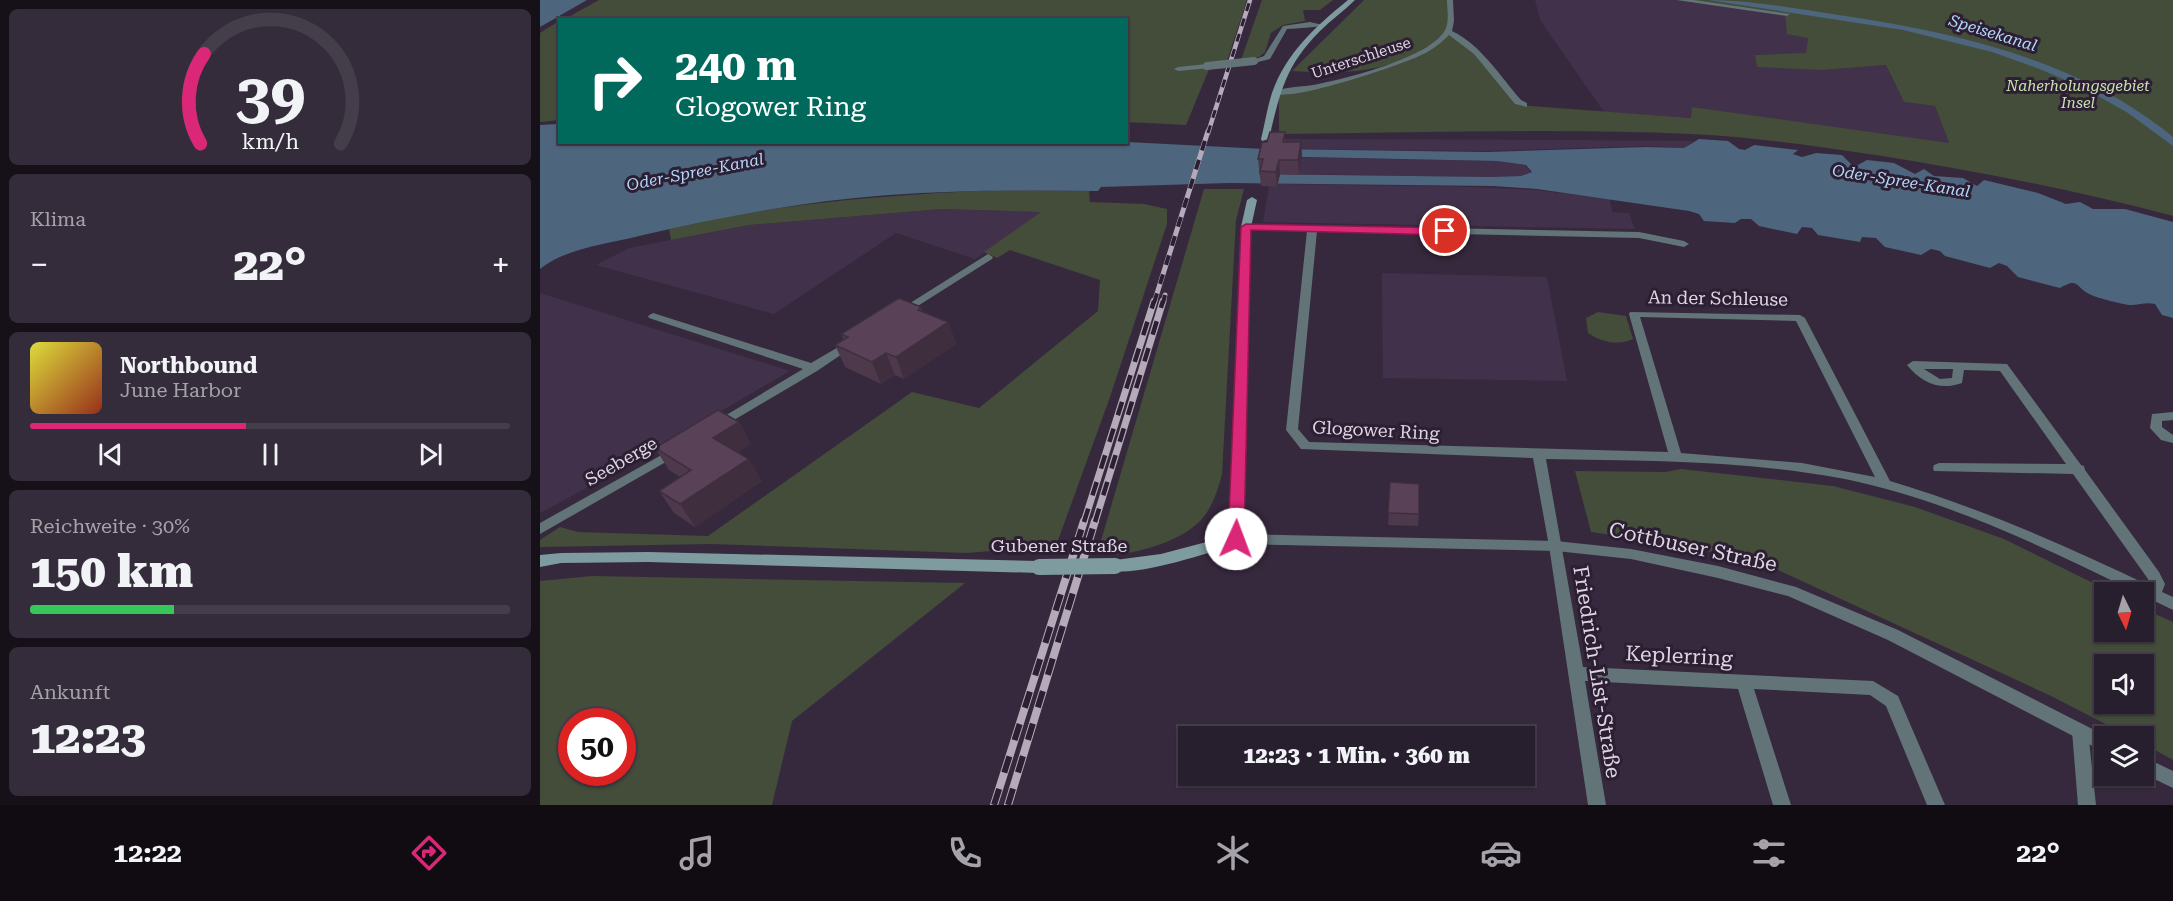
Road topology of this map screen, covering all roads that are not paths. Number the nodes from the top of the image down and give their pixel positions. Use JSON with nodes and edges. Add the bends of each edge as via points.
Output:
{"nodes":[{"id":1,"x":1352,"y":0,"type":"edge"},
{"id":2,"x":1450,"y":0,"type":"edge"},
{"id":3,"x":1679,"y":0,"type":"edge"},
{"id":4,"x":1787,"y":14,"type":"dead end"},
{"id":5,"x":1320,"y":26,"type":"junction"},
{"id":6,"x":1448,"y":32,"type":"junction"},
{"id":7,"x":1178,"y":69,"type":"dead end"},
{"id":8,"x":1276,"y":93,"type":"junction"},
{"id":9,"x":1524,"y":105,"type":"dead end"},
{"id":10,"x":1265,"y":139,"type":"edge"},
{"id":11,"x":1252,"y":200,"type":"dead end"},
{"id":12,"x":1246,"y":227,"type":"junction"},
{"id":13,"x":1312,"y":229,"type":"junction"},
{"id":14,"x":1684,"y":244,"type":"dead end"},
{"id":15,"x":988,"y":257,"type":"dead end"},
{"id":16,"x":653,"y":316,"type":"dead end"},
{"id":17,"x":891,"y":318,"type":"edge"},
{"id":18,"x":863,"y":336,"type":"edge"},
{"id":19,"x":1959,"y":365,"type":"dead end"},
{"id":20,"x":813,"y":368,"type":"junction"},
{"id":21,"x":2173,"y":416,"type":"edge"},
{"id":22,"x":704,"y":434,"type":"edge"},
{"id":23,"x":2173,"y":439,"type":"edge"},
{"id":24,"x":685,"y":445,"type":"edge"},
{"id":25,"x":1539,"y":454,"type":"junction"},
{"id":26,"x":1676,"y":457,"type":"junction"},
{"id":27,"x":1939,"y":468,"type":"dead end"},
{"id":28,"x":2079,"y":469,"type":"junction"},
{"id":29,"x":1885,"y":484,"type":"junction"},
{"id":30,"x":540,"y":529,"type":"edge"},
{"id":31,"x":1236,"y":539,"type":"junction"},
{"id":32,"x":1556,"y":546,"type":"junction"},
{"id":33,"x":540,"y":561,"type":"edge"},
{"id":34,"x":2129,"y":582,"type":"edge"},
{"id":35,"x":2154,"y":594,"type":"joint"},
{"id":36,"x":2173,"y":604,"type":"edge"},
{"id":37,"x":1576,"y":674,"type":"junction"},
{"id":38,"x":1744,"y":682,"type":"junction"},
{"id":39,"x":2079,"y":731,"type":"junction"},
{"id":40,"x":2094,"y":739,"type":"edge"},
{"id":41,"x":2154,"y":770,"type":"edge"},
{"id":42,"x":2173,"y":780,"type":"edge"},
{"id":43,"x":1597,"y":805,"type":"edge"},
{"id":44,"x":1782,"y":805,"type":"edge"},
{"id":45,"x":1936,"y":805,"type":"edge"},
{"id":46,"x":2087,"y":805,"type":"edge"}],
"edges":[{"from":1,"to":5,"type":"main road"},
{"from":2,"to":6,"type":"street"},
{"from":3,"to":4,"type":"street"},
{"from":5,"to":7,"type":"street","bridge":true,"via":[[1285,27],[1268,57]]},
{"from":5,"to":8,"type":"main road","via":[[1294,55]]},
{"from":6,"to":8,"type":"street","name":"Unterschleuse","via":[[1437,44],[1385,67]]},
{"from":6,"to":9,"type":"street","via":[[1470,46]]},
{"from":8,"to":10,"type":"main road"},
{"from":11,"to":12,"type":"main road"},
{"from":12,"to":13,"type":"street"},
{"from":12,"to":31,"type":"main road"},
{"from":13,"to":14,"type":"street","via":[[1639,235]]},
{"from":13,"to":25,"type":"street","name":"Glogower Ring","via":[[1292,430],[1305,446]]},
{"from":15,"to":17,"type":"street"},
{"from":16,"to":20,"type":"street"},
{"from":18,"to":20,"type":"street"},
{"from":19,"to":28,"type":"street","via":[[2003,367]]},
{"from":20,"to":22,"type":"street"},
{"from":21,"to":23,"type":"street","via":[[2156,417],[2156,428]]},
{"from":24,"to":30,"type":"street","name":"Seeberge"},
{"from":25,"to":26,"type":"street"},
{"from":25,"to":32,"type":"street"},
{"from":26,"to":29,"type":"street","via":[[1811,469]]},
{"from":26,"to":29,"type":"street","name":"An der Schleuse","via":[[1634,314],[1800,318]]},
{"from":27,"to":28,"type":"street"},
{"from":28,"to":35,"type":"street","via":[[2154,576],[2158,584]]},
{"from":29,"to":34,"type":"street","via":[[2018,529]]},
{"from":31,"to":32,"type":"street","name":"Cottbuser Straße"},
{"from":31,"to":33,"type":"main road","name":"Gubener Straße","bridge":true,"via":[[1181,556],[1115,566],[648,557]]},
{"from":32,"to":37,"type":"street","name":"Friedrich-List-Straße"},
{"from":32,"to":39,"type":"street","name":"Cottbuser Straße","via":[[1632,554],[1791,591],[1893,635]]},
{"from":35,"to":36,"type":"street"},
{"from":37,"to":38,"type":"street","name":"Keplerring"},
{"from":37,"to":43,"type":"street","name":"Friedrich-List-Straße"},
{"from":38,"to":44,"type":"street","name":"Keplerring"},
{"from":38,"to":45,"type":"street","name":"Keplerring","via":[[1873,688],[1892,701]]},
{"from":39,"to":40,"type":"street","name":"Cottbuser Straße"},
{"from":39,"to":46,"type":"street"},
{"from":41,"to":42,"type":"street"}]}
